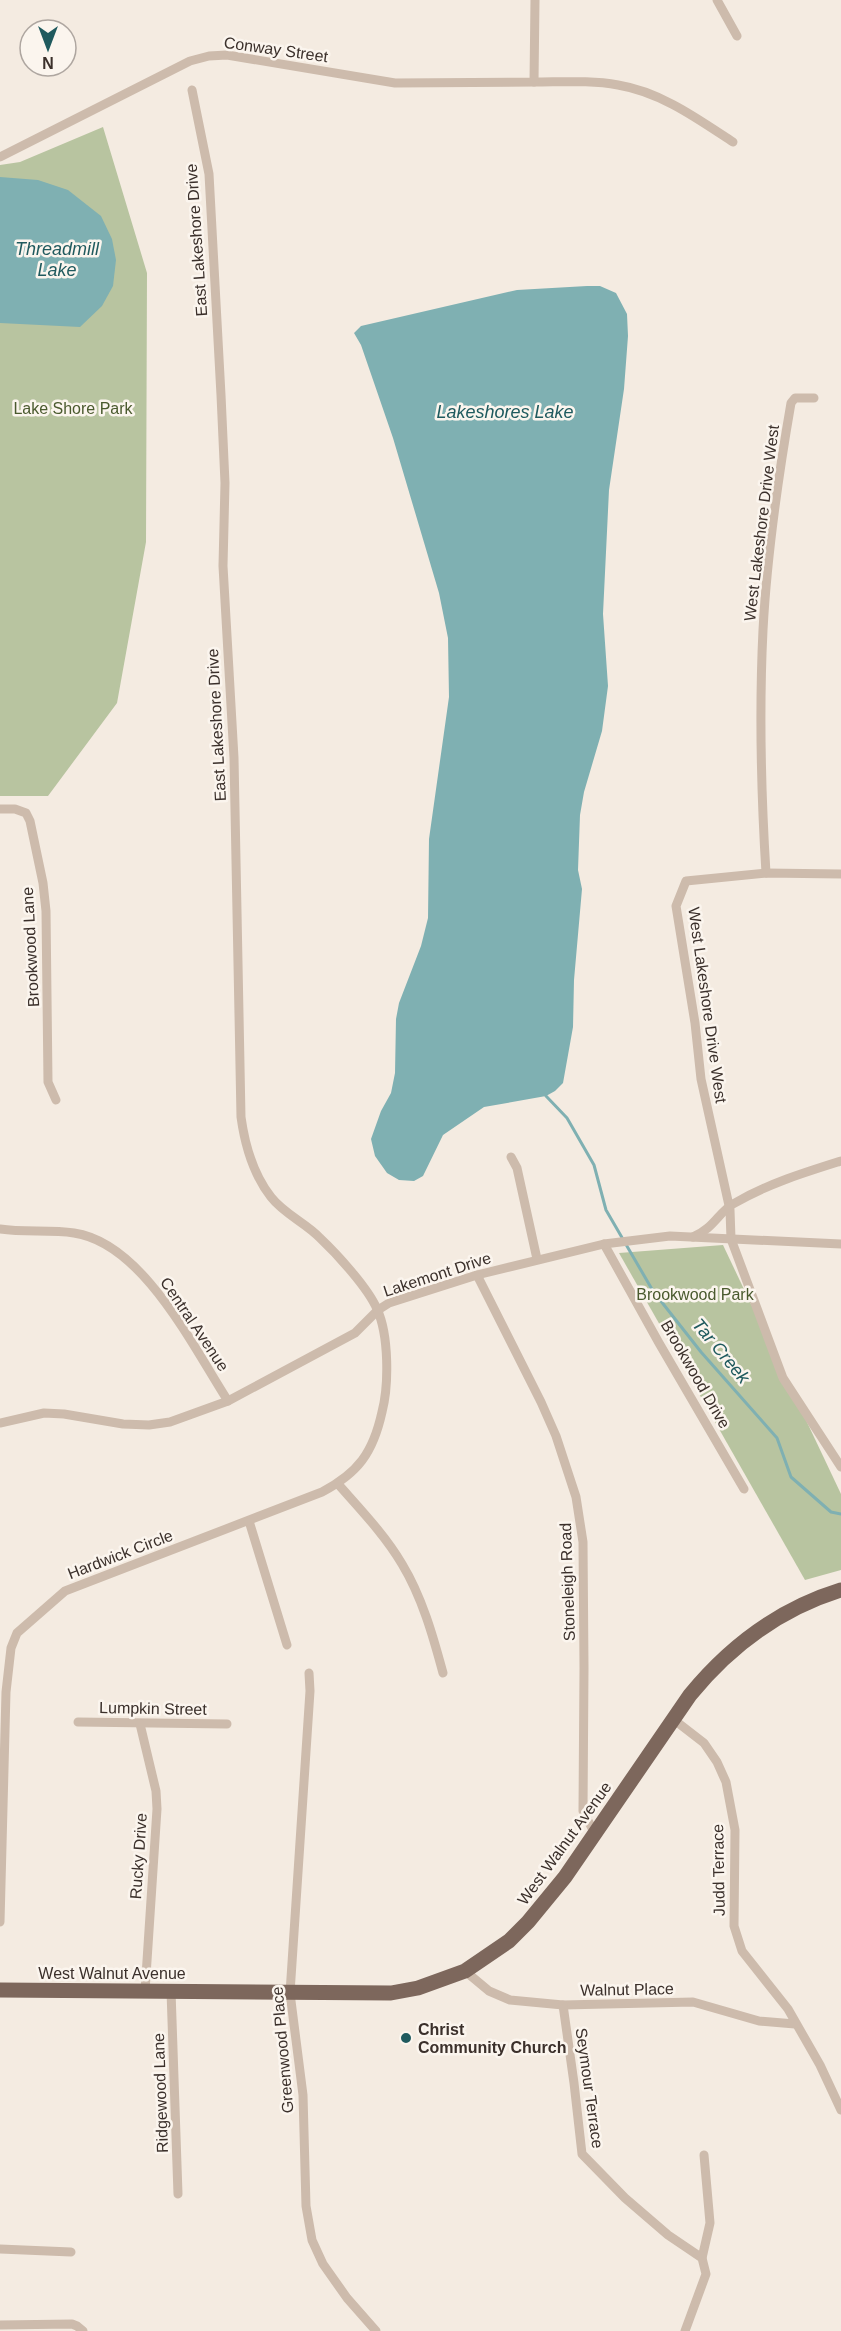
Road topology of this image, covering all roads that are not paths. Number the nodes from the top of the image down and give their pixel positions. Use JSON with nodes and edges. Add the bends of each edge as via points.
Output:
{"nodes":[{"id":1,"x":535,"y":0,"type":"edge"},
{"id":2,"x":717,"y":0,"type":"edge"},
{"id":3,"x":737,"y":36,"type":"dead end"},
{"id":4,"x":534,"y":82,"type":"junction"},
{"id":5,"x":192,"y":90,"type":"dead end"},
{"id":6,"x":733,"y":142,"type":"dead end"},
{"id":7,"x":0,"y":157,"type":"edge"},
{"id":8,"x":814,"y":398,"type":"dead end"},
{"id":9,"x":0,"y":809,"type":"edge"},
{"id":10,"x":766,"y":873,"type":"junction"},
{"id":11,"x":841,"y":874,"type":"edge"},
{"id":12,"x":56,"y":1100,"type":"dead end"},
{"id":13,"x":511,"y":1157,"type":"dead end"},
{"id":14,"x":841,"y":1161,"type":"edge"},
{"id":15,"x":729,"y":1206,"type":"junction"},
{"id":16,"x":0,"y":1229,"type":"edge"},
{"id":17,"x":692,"y":1237,"type":"junction"},
{"id":18,"x":731,"y":1239,"type":"junction"},
{"id":19,"x":604,"y":1244,"type":"junction"},
{"id":20,"x":841,"y":1244,"type":"edge"},
{"id":21,"x":537,"y":1259,"type":"junction"},
{"id":22,"x":477,"y":1275,"type":"junction"},
{"id":23,"x":378,"y":1310,"type":"junction"},
{"id":24,"x":228,"y":1401,"type":"junction"},
{"id":25,"x":0,"y":1423,"type":"edge"},
{"id":26,"x":841,"y":1467,"type":"edge"},
{"id":27,"x":338,"y":1484,"type":"junction"},
{"id":28,"x":744,"y":1489,"type":"dead end"},
{"id":29,"x":249,"y":1521,"type":"junction"},
{"id":30,"x":841,"y":1590,"type":"edge"},
{"id":31,"x":287,"y":1645,"type":"dead end"},
{"id":32,"x":309,"y":1673,"type":"dead end"},
{"id":33,"x":443,"y":1673,"type":"dead end"},
{"id":34,"x":673,"y":1719,"type":"junction"},
{"id":35,"x":78,"y":1722,"type":"dead end"},
{"id":36,"x":140,"y":1724,"type":"junction"},
{"id":37,"x":227,"y":1724,"type":"dead end"},
{"id":38,"x":2,"y":1800,"type":"edge"},
{"id":39,"x":595,"y":1834,"type":"junction"},
{"id":40,"x":1,"y":1888,"type":"edge"},
{"id":41,"x":0,"y":1922,"type":"edge"},
{"id":42,"x":465,"y":1971,"type":"junction"},
{"id":43,"x":0,"y":1990,"type":"edge"},
{"id":44,"x":145,"y":1991,"type":"junction"},
{"id":45,"x":171,"y":1991,"type":"junction"},
{"id":46,"x":290,"y":1993,"type":"junction"},
{"id":47,"x":563,"y":2006,"type":"junction"},
{"id":48,"x":795,"y":2024,"type":"junction"},
{"id":49,"x":841,"y":2110,"type":"edge"},
{"id":50,"x":704,"y":2155,"type":"dead end"},
{"id":51,"x":178,"y":2194,"type":"dead end"},
{"id":52,"x":0,"y":2249,"type":"edge"},
{"id":53,"x":71,"y":2252,"type":"dead end"},
{"id":54,"x":702,"y":2258,"type":"junction"},
{"id":55,"x":0,"y":2325,"type":"edge"},
{"id":56,"x":83,"y":2331,"type":"edge"},
{"id":57,"x":376,"y":2331,"type":"edge"},
{"id":58,"x":686,"y":2331,"type":"edge"}],
"edges":[{"from":1,"to":4,"type":"street"},
{"from":2,"to":3,"type":"street"},
{"from":4,"to":6,"type":"street","name":"Conway Street","via":[[618,85],[642,91],[688,112]]},
{"from":4,"to":7,"type":"street","name":"Conway Street","via":[[395,83],[209,56]]},
{"from":5,"to":23,"type":"street","name":"East Lakeshore Drive","via":[[209,174],[225,483],[223,566],[234,758],[244,1137],[249,1158],[272,1198],[320,1237]]},
{"from":8,"to":10,"type":"street","name":"West Lakeshore Drive West","via":[[795,398],[791,403],[769,554],[761,705]]},
{"from":9,"to":12,"type":"street","name":"Brookwood Lane","via":[[26,813],[41,873],[46,911],[48,1082]]},
{"from":10,"to":11,"type":"street"},
{"from":10,"to":15,"type":"street","name":"West Lakeshore Drive West","via":[[686,881],[676,906],[701,1079]]},
{"from":13,"to":21,"type":"street","via":[[517,1168]]},
{"from":14,"to":15,"type":"street","via":[[773,1183]]},
{"from":15,"to":17,"type":"street","via":[[715,1223]]},
{"from":15,"to":18,"type":"street","name":"West Lakeshore Drive West"},
{"from":16,"to":24,"type":"street","name":"Central Avenue","via":[[73,1232],[110,1246],[159,1293]]},
{"from":17,"to":18,"type":"street","name":"Lakemont Drive"},
{"from":17,"to":19,"type":"street","name":"Lakemont Drive"},
{"from":18,"to":20,"type":"street","name":"Lakemont Drive"},
{"from":18,"to":26,"type":"street","name":"West Lakeshore Drive West","via":[[783,1378]]},
{"from":19,"to":21,"type":"street","name":"Lakemont Drive"},
{"from":19,"to":28,"type":"street","name":"Brookwood Drive"},
{"from":21,"to":22,"type":"street","name":"Lakemont Drive"},
{"from":22,"to":23,"type":"street","name":"Lakemont Drive"},
{"from":22,"to":39,"type":"street","name":"Stoneleigh Road","via":[[542,1402],[576,1497],[583,1553],[583,1811]]},
{"from":23,"to":24,"type":"street","name":"Lakemont Drive","via":[[355,1333]]},
{"from":23,"to":27,"type":"street","name":"Hardwick Circle","via":[[385,1354],[385,1402],[375,1440],[365,1458]]},
{"from":24,"to":25,"type":"street","name":"Lakemont Drive","via":[[170,1422],[148,1425],[44,1413]]},
{"from":27,"to":29,"type":"street","name":"Hardwick Circle"},
{"from":27,"to":33,"type":"street","via":[[383,1536],[407,1572]]},
{"from":29,"to":31,"type":"street"},
{"from":29,"to":38,"type":"street","name":"Hardwick Circle","via":[[65,1591],[16,1633],[6,1692]]},
{"from":30,"to":34,"type":"main road","name":"West Walnut Avenue","via":[[791,1610],[738,1644],[709,1672]]},
{"from":32,"to":46,"type":"street","name":"Greenwood Place"},
{"from":34,"to":39,"type":"main road","name":"West Walnut Avenue"},
{"from":34,"to":48,"type":"street","name":"Judd Terrace","via":[[704,1743],[723,1772],[735,1830],[734,1926],[742,1951],[788,2009]]},
{"from":35,"to":36,"type":"street","name":"Lumpkin Street"},
{"from":36,"to":37,"type":"street","name":"Lumpkin Street"},
{"from":36,"to":44,"type":"street","name":"Rucky Drive","via":[[157,1809]]},
{"from":38,"to":40,"type":"street","name":"Hardwick Circle"},
{"from":39,"to":42,"type":"main road","name":"West Walnut Avenue","via":[[528,1922],[509,1941]]},
{"from":40,"to":41,"type":"street","name":"Hardwick Circle"},
{"from":42,"to":46,"type":"main road","name":"West Walnut Avenue","via":[[426,1986],[391,1993]]},
{"from":42,"to":47,"type":"street","name":"Walnut Place","via":[[498,1996]]},
{"from":43,"to":44,"type":"main road","name":"West Walnut Avenue"},
{"from":44,"to":45,"type":"main road","name":"West Walnut Avenue"},
{"from":45,"to":46,"type":"main road","name":"West Walnut Avenue"},
{"from":45,"to":51,"type":"street","name":"Ridgewood Lane"},
{"from":46,"to":57,"type":"street","name":"Greenwood Place","via":[[303,2095],[306,2206],[312,2240],[334,2281]]},
{"from":47,"to":48,"type":"street","name":"Walnut Place","via":[[693,2002],[759,2022]]},
{"from":47,"to":54,"type":"street","name":"Seymour Terrace","via":[[582,2154],[642,2213]]},
{"from":48,"to":49,"type":"street","name":"Judd Terrace"},
{"from":50,"to":54,"type":"street","via":[[710,2223]]},
{"from":52,"to":53,"type":"street"},
{"from":54,"to":58,"type":"street","via":[[706,2274]]},
{"from":55,"to":56,"type":"street","via":[[72,2324]]}]}
